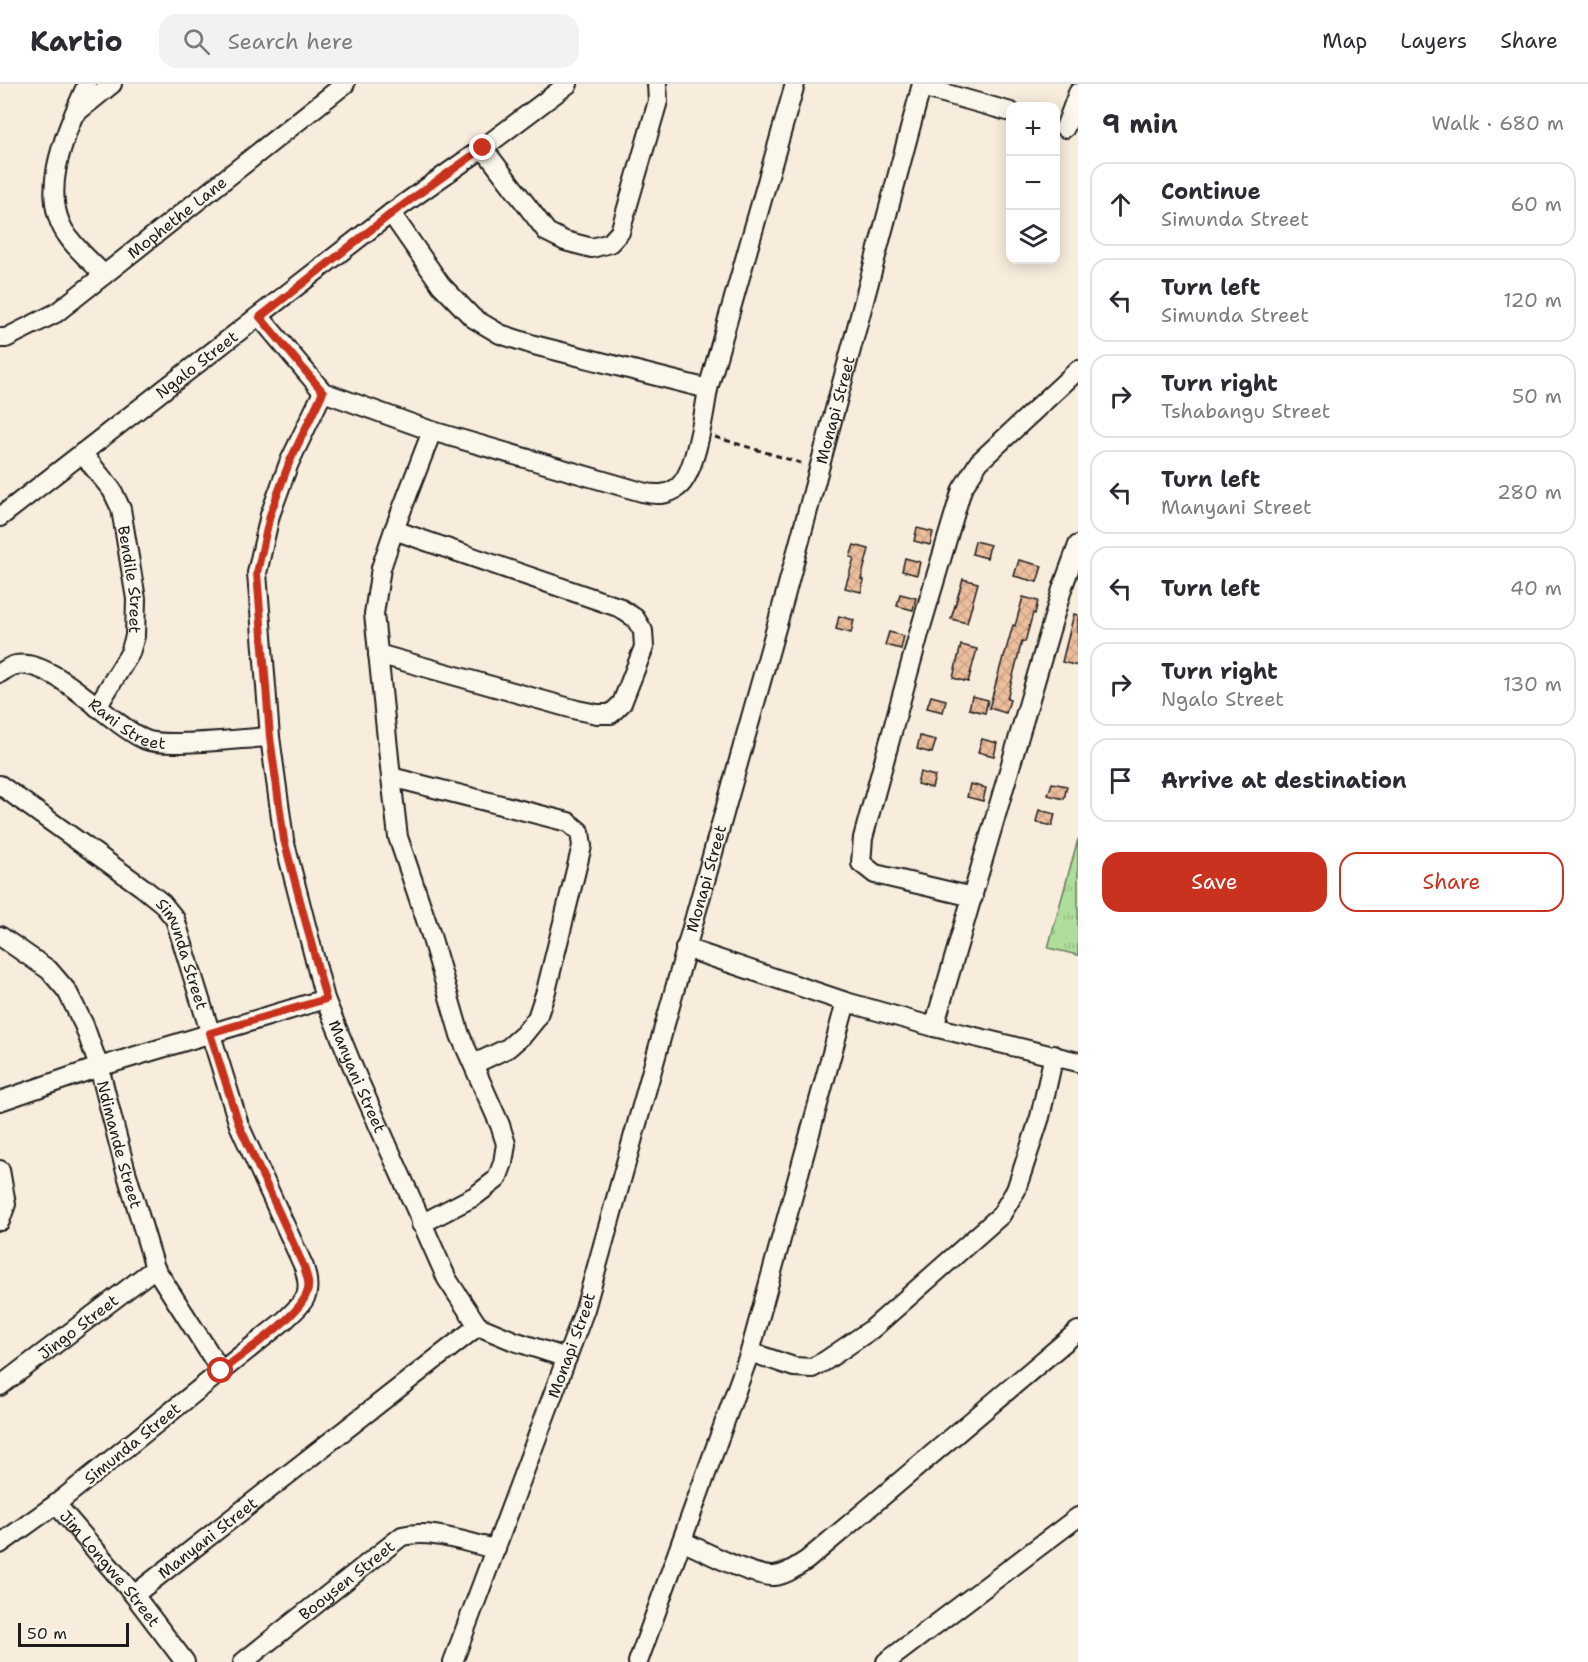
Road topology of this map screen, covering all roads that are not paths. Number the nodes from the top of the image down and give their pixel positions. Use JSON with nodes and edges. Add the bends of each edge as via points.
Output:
{"nodes":[{"id":1,"x":87,"y":84,"type":"edge"},
{"id":2,"x":112,"y":84,"type":"edge"},
{"id":3,"x":345,"y":84,"type":"edge"},
{"id":4,"x":568,"y":84,"type":"edge"},
{"id":5,"x":657,"y":84,"type":"edge"},
{"id":6,"x":795,"y":84,"type":"edge"},
{"id":7,"x":922,"y":85,"type":"edge"},
{"id":8,"x":1078,"y":93,"type":"edge"},
{"id":9,"x":1006,"y":110,"type":"edge"},
{"id":10,"x":74,"y":115,"type":"junction"},
{"id":11,"x":1066,"y":128,"type":"edge"},
{"id":12,"x":483,"y":148,"type":"junction"},
{"id":13,"x":392,"y":213,"type":"junction"},
{"id":14,"x":104,"y":275,"type":"junction"},
{"id":15,"x":260,"y":317,"type":"junction"},
{"id":16,"x":0,"y":338,"type":"edge"},
{"id":17,"x":1078,"y":370,"type":"edge"},
{"id":18,"x":708,"y":389,"type":"junction"},
{"id":19,"x":323,"y":392,"type":"junction"},
{"id":20,"x":432,"y":431,"type":"junction"},
{"id":21,"x":82,"y":453,"type":"junction"},
{"id":22,"x":0,"y":517,"type":"edge"},
{"id":23,"x":394,"y":530,"type":"junction"},
{"id":24,"x":1078,"y":545,"type":"edge"},
{"id":25,"x":378,"y":654,"type":"junction"},
{"id":26,"x":0,"y":673,"type":"edge"},
{"id":27,"x":97,"y":706,"type":"junction"},
{"id":28,"x":270,"y":737,"type":"junction"},
{"id":29,"x":391,"y":777,"type":"junction"},
{"id":30,"x":0,"y":785,"type":"edge"},
{"id":31,"x":973,"y":897,"type":"junction"},
{"id":32,"x":0,"y":936,"type":"edge"},
{"id":33,"x":685,"y":948,"type":"junction"},
{"id":34,"x":326,"y":999,"type":"junction"},
{"id":35,"x":846,"y":1002,"type":"junction"},
{"id":36,"x":934,"y":1027,"type":"junction"},
{"id":37,"x":210,"y":1033,"type":"junction"},
{"id":38,"x":1054,"y":1055,"type":"junction"},
{"id":39,"x":1078,"y":1062,"type":"edge"},
{"id":40,"x":474,"y":1064,"type":"junction"},
{"id":41,"x":99,"y":1067,"type":"junction"},
{"id":42,"x":0,"y":1101,"type":"edge"},
{"id":43,"x":0,"y":1170,"type":"edge"},
{"id":44,"x":0,"y":1221,"type":"edge"},
{"id":45,"x":421,"y":1224,"type":"junction"},
{"id":46,"x":155,"y":1268,"type":"junction"},
{"id":47,"x":478,"y":1326,"type":"junction"},
{"id":48,"x":1078,"y":1331,"type":"edge"},
{"id":49,"x":750,"y":1352,"type":"junction"},
{"id":50,"x":567,"y":1358,"type":"junction"},
{"id":51,"x":221,"y":1371,"type":"junction"},
{"id":52,"x":0,"y":1386,"type":"edge"},
{"id":53,"x":56,"y":1504,"type":"junction"},
{"id":54,"x":1078,"y":1517,"type":"edge"},
{"id":55,"x":682,"y":1541,"type":"junction"},
{"id":56,"x":0,"y":1544,"type":"edge"},
{"id":57,"x":496,"y":1550,"type":"junction"},
{"id":58,"x":134,"y":1595,"type":"junction"},
{"id":59,"x":185,"y":1662,"type":"edge"},
{"id":60,"x":243,"y":1662,"type":"edge"},
{"id":61,"x":453,"y":1662,"type":"edge"},
{"id":62,"x":638,"y":1662,"type":"edge"},
{"id":63,"x":886,"y":1662,"type":"edge"}],
"edges":[{"from":1,"to":10,"type":"street"},
{"from":2,"to":10,"type":"street"},
{"from":3,"to":14,"type":"street","name":"Mophethe Lane"},
{"from":4,"to":12,"type":"street","name":"Ngalo Street"},
{"from":5,"to":12,"type":"street","via":[[658,101],[628,208],[620,232],[610,243],[592,248],[548,232]]},
{"from":6,"to":18,"type":"street"},
{"from":7,"to":9,"type":"street"},
{"from":7,"to":33,"type":"street","name":"Monapi Street","via":[[820,469]]},
{"from":8,"to":11,"type":"street"},
{"from":10,"to":14,"type":"street","via":[[58,158],[54,194],[68,238]]},
{"from":12,"to":13,"type":"street","name":"Ngalo Street"},
{"from":13,"to":15,"type":"street","name":"Ngalo Street"},
{"from":13,"to":18,"type":"street","via":[[441,285],[473,318],[500,334]]},
{"from":14,"to":16,"type":"street","name":"Mophethe Lane","via":[[56,313]]},
{"from":15,"to":19,"type":"street"},
{"from":15,"to":21,"type":"street","name":"Ngalo Street"},
{"from":17,"to":31,"type":"street","via":[[979,462],[962,489],[863,838],[861,863],[875,874]]},
{"from":18,"to":20,"type":"street","via":[[688,475],[672,492],[658,495]]},
{"from":19,"to":20,"type":"street"},
{"from":19,"to":28,"type":"street","name":"Manyani Street","via":[[289,463],[270,515],[257,573]]},
{"from":20,"to":23,"type":"street"},
{"from":21,"to":22,"type":"street","name":"Ngalo Street"},
{"from":21,"to":27,"type":"street","name":"Bendile Street","via":[[112,490],[121,509],[136,599],[135,636],[130,653]]},
{"from":23,"to":25,"type":"street","via":[[381,568],[374,614]]},
{"from":23,"to":25,"type":"street","via":[[618,607],[644,631],[644,647],[622,703],[611,714],[577,710]]},
{"from":24,"to":31,"type":"street"},
{"from":25,"to":29,"type":"street"},
{"from":26,"to":27,"type":"street","name":"Rani Street","via":[[18,664],[47,671]]},
{"from":27,"to":28,"type":"street","name":"Rani Street","via":[[147,740]]},
{"from":28,"to":34,"type":"street","name":"Manyani Street","via":[[284,840]]},
{"from":29,"to":40,"type":"street","via":[[398,837],[460,1035]]},
{"from":29,"to":40,"type":"street","via":[[568,822],[580,831],[582,846],[537,1018],[508,1048]]},
{"from":30,"to":37,"type":"street","name":"Simunda Street","via":[[162,903],[175,919]]},
{"from":31,"to":36,"type":"street"},
{"from":32,"to":41,"type":"street","name":"Ndimande Street","via":[[49,970],[67,991]]},
{"from":33,"to":35,"type":"street"},
{"from":33,"to":50,"type":"street","name":"Monapi Street","via":[[585,1309]]},
{"from":34,"to":37,"type":"street"},
{"from":34,"to":45,"type":"street","name":"Manyani Street"},
{"from":35,"to":36,"type":"street"},
{"from":35,"to":49,"type":"street"},
{"from":36,"to":38,"type":"street"},
{"from":37,"to":41,"type":"street"},
{"from":37,"to":51,"type":"street","name":"Simunda Street","via":[[239,1125],[309,1283],[301,1305]]},
{"from":38,"to":39,"type":"street"},
{"from":38,"to":49,"type":"street","via":[[1040,1117],[1016,1190],[1001,1215],[872,1329],[825,1361],[812,1368],[794,1367]]},
{"from":40,"to":45,"type":"street","via":[[506,1144],[503,1163],[497,1179],[475,1196]]},
{"from":41,"to":42,"type":"street"},
{"from":41,"to":46,"type":"street","name":"Ndimande Street","via":[[124,1168]]},
{"from":43,"to":44,"type":"street","via":[[6,1204]]},
{"from":45,"to":47,"type":"street","name":"Manyani Street","via":[[447,1280]]},
{"from":46,"to":51,"type":"street","name":"Ndimande Street"},
{"from":46,"to":52,"type":"street","name":"Jingo Street"},
{"from":47,"to":50,"type":"street"},
{"from":47,"to":58,"type":"street","name":"Manyani Street"},
{"from":48,"to":55,"type":"street","via":[[807,1560],[786,1573],[772,1576],[751,1572]]},
{"from":49,"to":55,"type":"street"},
{"from":50,"to":57,"type":"street","name":"Monapi Street"},
{"from":51,"to":53,"type":"street","name":"Simunda Street"},
{"from":53,"to":56,"type":"street","name":"Simunda Street"},
{"from":53,"to":58,"type":"street","name":"Jim Longwe Street"},
{"from":54,"to":63,"type":"street"},
{"from":55,"to":62,"type":"street"},
{"from":57,"to":60,"type":"street","name":"Booysen Street","via":[[433,1535],[402,1536]]},
{"from":57,"to":61,"type":"street","name":"Monapi Street"},
{"from":58,"to":59,"type":"street","name":"Jim Longwe Street"}]}
